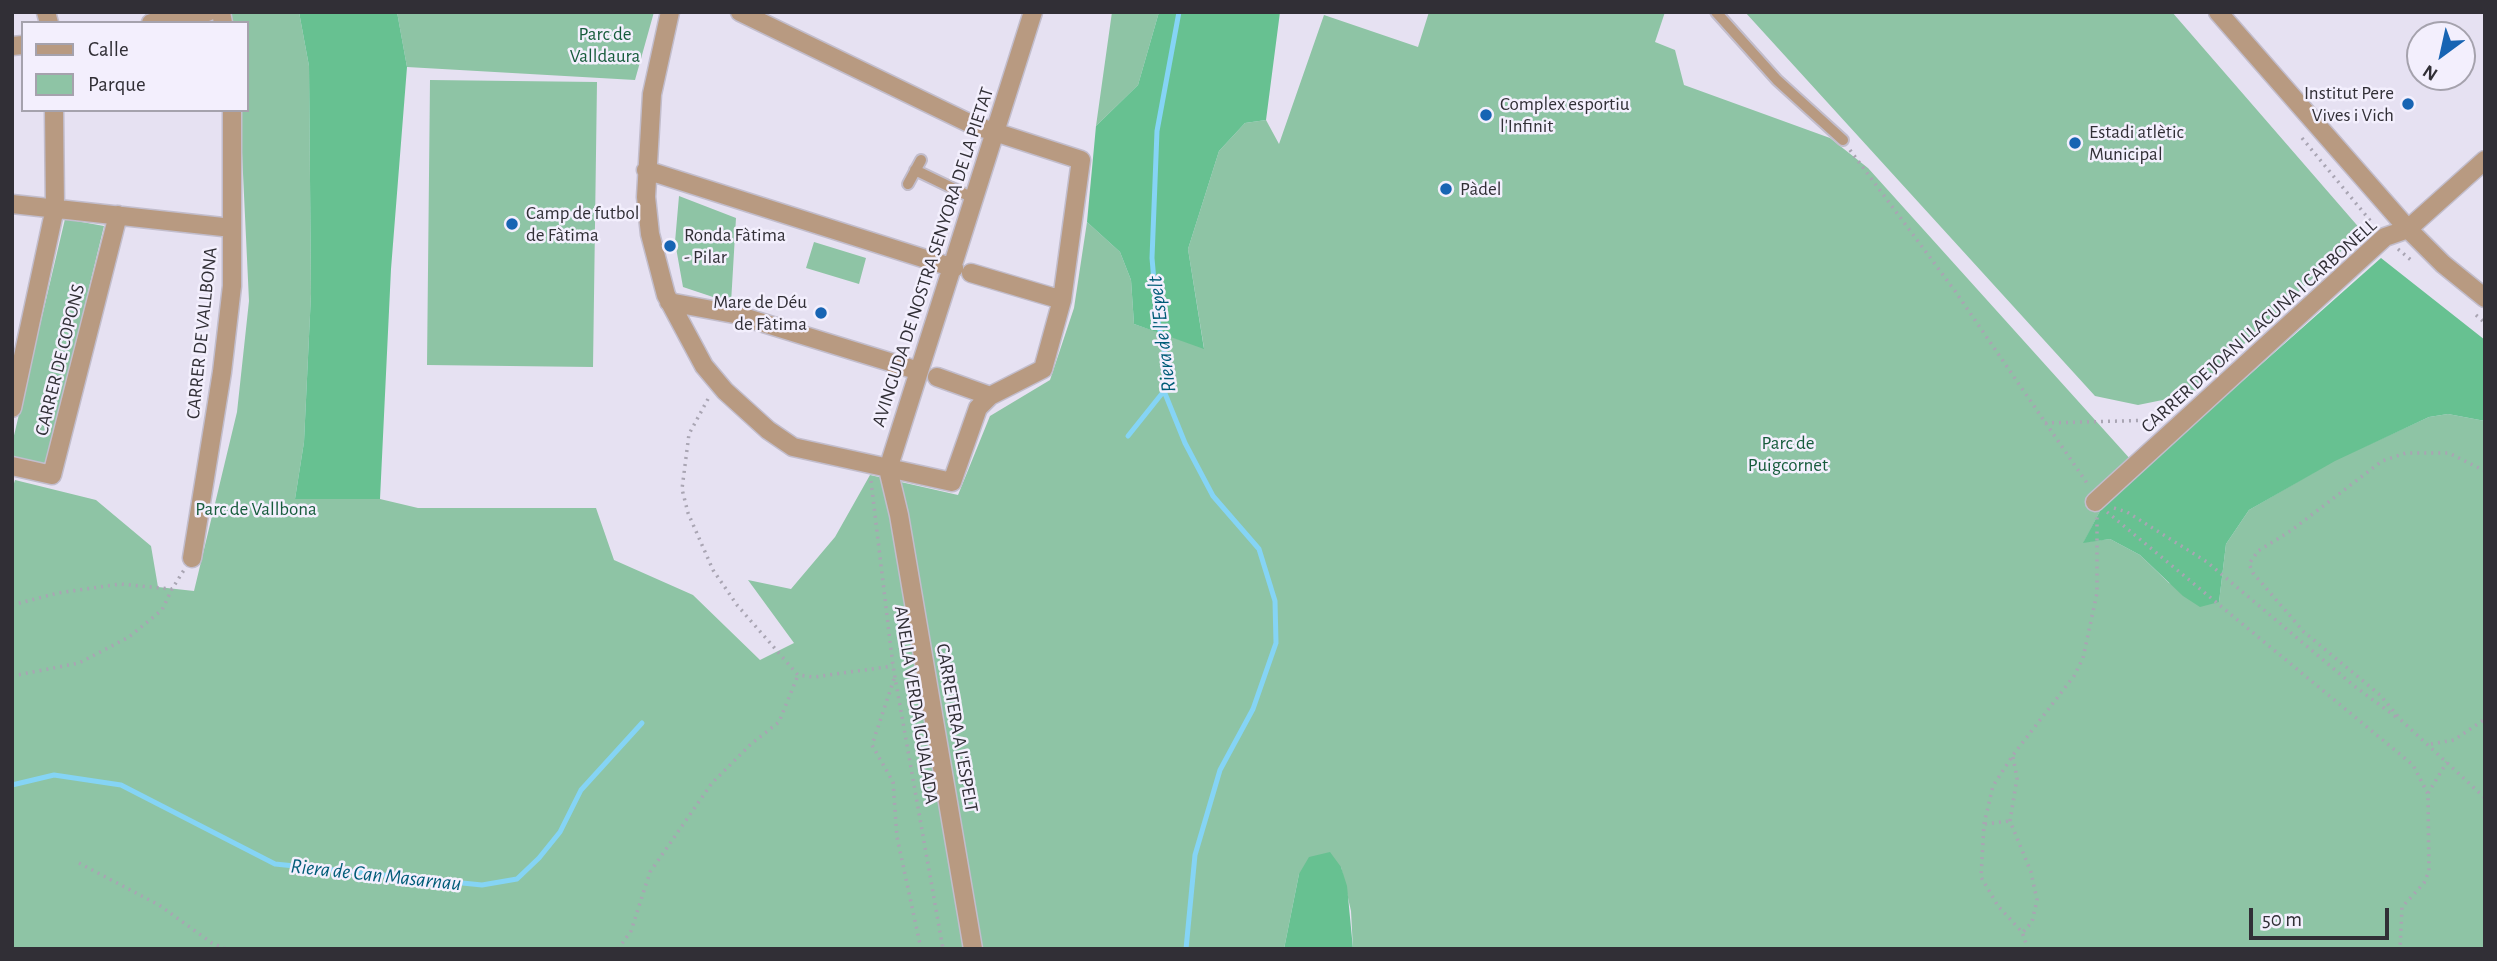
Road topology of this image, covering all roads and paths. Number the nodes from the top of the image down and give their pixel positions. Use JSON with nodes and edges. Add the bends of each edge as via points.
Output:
{"nodes":[{"id":1,"x":208,"y":12,"type":"edge"},
{"id":2,"x":670,"y":12,"type":"edge"},
{"id":3,"x":740,"y":12,"type":"edge"},
{"id":4,"x":1033,"y":12,"type":"edge"},
{"id":5,"x":1716,"y":12,"type":"edge"},
{"id":6,"x":2218,"y":12,"type":"edge"},
{"id":7,"x":161,"y":21,"type":"edge"},
{"id":8,"x":54,"y":112,"type":"edge"},
{"id":9,"x":232,"y":112,"type":"edge"},
{"id":10,"x":996,"y":132,"type":"junction"},
{"id":11,"x":1843,"y":140,"type":"joint"},
{"id":12,"x":2485,"y":160,"type":"edge"},
{"id":13,"x":646,"y":170,"type":"junction"},
{"id":14,"x":908,"y":184,"type":"dead end"},
{"id":15,"x":975,"y":198,"type":"junction"},
{"id":16,"x":12,"y":204,"type":"edge"},
{"id":17,"x":55,"y":208,"type":"junction"},
{"id":18,"x":118,"y":215,"type":"junction"},
{"id":19,"x":232,"y":228,"type":"junction"},
{"id":20,"x":2409,"y":229,"type":"junction"},
{"id":21,"x":963,"y":270,"type":"junction"},
{"id":22,"x":2485,"y":298,"type":"edge"},
{"id":23,"x":1062,"y":300,"type":"junction"},
{"id":24,"x":669,"y":302,"type":"junction"},
{"id":25,"x":919,"y":371,"type":"junction"},
{"id":26,"x":937,"y":377,"type":"dead end"},
{"id":27,"x":721,"y":386,"type":"junction"},
{"id":28,"x":990,"y":396,"type":"junction"},
{"id":29,"x":12,"y":408,"type":"edge"},
{"id":30,"x":2185,"y":418,"type":"junction"},
{"id":31,"x":2045,"y":423,"type":"junction"},
{"id":32,"x":867,"y":464,"type":"junction"},
{"id":33,"x":12,"y":466,"type":"edge"},
{"id":34,"x":888,"y":469,"type":"junction"},
{"id":35,"x":2485,"y":471,"type":"edge"},
{"id":36,"x":2095,"y":502,"type":"junction"},
{"id":37,"x":192,"y":558,"type":"joint"},
{"id":38,"x":172,"y":589,"type":"junction"},
{"id":39,"x":12,"y":605,"type":"edge"},
{"id":40,"x":893,"y":666,"type":"junction"},
{"id":41,"x":798,"y":675,"type":"junction"},
{"id":42,"x":12,"y":676,"type":"edge"},
{"id":43,"x":895,"y":677,"type":"junction"},
{"id":44,"x":2485,"y":719,"type":"edge"},
{"id":45,"x":2402,"y":721,"type":"junction"},
{"id":46,"x":2430,"y":744,"type":"junction"},
{"id":47,"x":2013,"y":755,"type":"junction"},
{"id":48,"x":2446,"y":762,"type":"junction"},
{"id":49,"x":2428,"y":794,"type":"junction"},
{"id":50,"x":2485,"y":798,"type":"edge"},
{"id":51,"x":2010,"y":821,"type":"junction"},
{"id":52,"x":1984,"y":824,"type":"junction"},
{"id":53,"x":79,"y":863,"type":"dead end"},
{"id":54,"x":2022,"y":932,"type":"junction"},
{"id":55,"x":226,"y":949,"type":"edge"},
{"id":56,"x":618,"y":949,"type":"edge"},
{"id":57,"x":920,"y":949,"type":"edge"},
{"id":58,"x":943,"y":949,"type":"edge"},
{"id":59,"x":973,"y":949,"type":"edge"},
{"id":60,"x":2028,"y":949,"type":"edge"},
{"id":61,"x":2400,"y":949,"type":"edge"}],
"edges":[{"from":1,"to":7,"type":"street"},
{"from":2,"to":13,"type":"street","via":[[652,94]]},
{"from":3,"to":10,"type":"street"},
{"from":4,"to":10,"type":"street","name":"AVINGUDA DE NOSTRA SENYORA DE LA PIETAT"},
{"from":5,"to":11,"type":"lane","via":[[1777,80]]},
{"from":6,"to":20,"type":"street"},
{"from":8,"to":17,"type":"street","name":"CARRER DE COPONS"},
{"from":9,"to":19,"type":"street","name":"CARRER DE VALLBONA"},
{"from":10,"to":15,"type":"street","name":"AVINGUDA DE NOSTRA SENYORA DE LA PIETAT"},
{"from":10,"to":23,"type":"street","via":[[1081,160]]},
{"from":11,"to":31,"type":"path","via":[[1955,290]]},
{"from":12,"to":20,"type":"street","name":"CARRER DE JOAN LLACUNA I CARBONELL"},
{"from":13,"to":21,"type":"street"},
{"from":13,"to":24,"type":"street","via":[[650,234]]},
{"from":14,"to":15,"type":"lane","via":[[918,165]]},
{"from":15,"to":21,"type":"street","name":"AVINGUDA DE NOSTRA SENYORA DE LA PIETAT"},
{"from":16,"to":17,"type":"street"},
{"from":17,"to":18,"type":"street"},
{"from":17,"to":29,"type":"street","name":"CARRER DE COPONS"},
{"from":18,"to":19,"type":"street"},
{"from":18,"to":33,"type":"street","name":"CARRER DE COPONS","via":[[52,475]]},
{"from":19,"to":37,"type":"street","name":"CARRER DE VALLBONA","via":[[232,286],[222,372]]},
{"from":20,"to":22,"type":"street"},
{"from":20,"to":30,"type":"street","name":"CARRER DE JOAN LLACUNA I CARBONELL","via":[[2385,237]]},
{"from":21,"to":23,"type":"street"},
{"from":21,"to":25,"type":"street","name":"AVINGUDA DE NOSTRA SENYORA DE LA PIETAT"},
{"from":23,"to":28,"type":"street","via":[[1044,369]]},
{"from":24,"to":25,"type":"street","via":[[734,314]]},
{"from":24,"to":27,"type":"street","via":[[704,366]]},
{"from":25,"to":34,"type":"street","name":"AVINGUDA DE NOSTRA SENYORA DE LA PIETAT"},
{"from":26,"to":28,"type":"street"},
{"from":27,"to":32,"type":"street","via":[[793,447]]},
{"from":27,"to":41,"type":"path","via":[[700,409],[688,434],[682,489],[688,513],[713,570]]},
{"from":28,"to":34,"type":"street","via":[[978,408],[952,482]]},
{"from":30,"to":31,"type":"path"},
{"from":30,"to":36,"type":"street","name":"CARRER DE JOAN LLACUNA I CARBONELL"},
{"from":31,"to":36,"type":"path","via":[[2089,485]]},
{"from":32,"to":34,"type":"street"},
{"from":32,"to":40,"type":"path","name":"ANELLA VERDA IGUALADA"},
{"from":34,"to":59,"type":"street","name":"CARRETERA A L'ESPELT","via":[[900,515]]},
{"from":35,"to":45,"type":"path","via":[[2449,453],[2406,453],[2382,461],[2258,551],[2249,564],[2304,632],[2380,695]]},
{"from":36,"to":45,"type":"path","via":[[2127,512],[2207,562]]},
{"from":36,"to":47,"type":"path","via":[[2097,593],[2083,658]]},
{"from":36,"to":49,"type":"path","via":[[2413,765]]},
{"from":37,"to":38,"type":"path"},
{"from":38,"to":39,"type":"path","via":[[120,584]]},
{"from":38,"to":42,"type":"path","via":[[162,610],[129,637],[79,663]]},
{"from":40,"to":41,"type":"path","via":[[814,677]]},
{"from":40,"to":43,"type":"path","name":"ANELLA VERDA IGUALADA"},
{"from":41,"to":56,"type":"path","via":[[779,722],[712,783],[650,872],[631,931]]},
{"from":43,"to":57,"type":"path","via":[[872,745],[893,782],[897,837]]},
{"from":43,"to":58,"type":"path","name":"ANELLA VERDA IGUALADA"},
{"from":44,"to":46,"type":"path","via":[[2454,740]]},
{"from":45,"to":46,"type":"path"},
{"from":46,"to":48,"type":"path"},
{"from":47,"to":51,"type":"path","via":[[2017,778]]},
{"from":47,"to":52,"type":"path","via":[[1993,786]]},
{"from":48,"to":49,"type":"path"},
{"from":48,"to":50,"type":"path"},
{"from":49,"to":61,"type":"path","via":[[2428,871],[2424,883],[2402,907]]},
{"from":51,"to":52,"type":"path"},
{"from":51,"to":54,"type":"path","via":[[2037,900],[2032,922]]},
{"from":52,"to":54,"type":"path","via":[[1981,877],[1998,906]]},
{"from":53,"to":55,"type":"path","via":[[159,905]]},
{"from":54,"to":60,"type":"path"}]}
